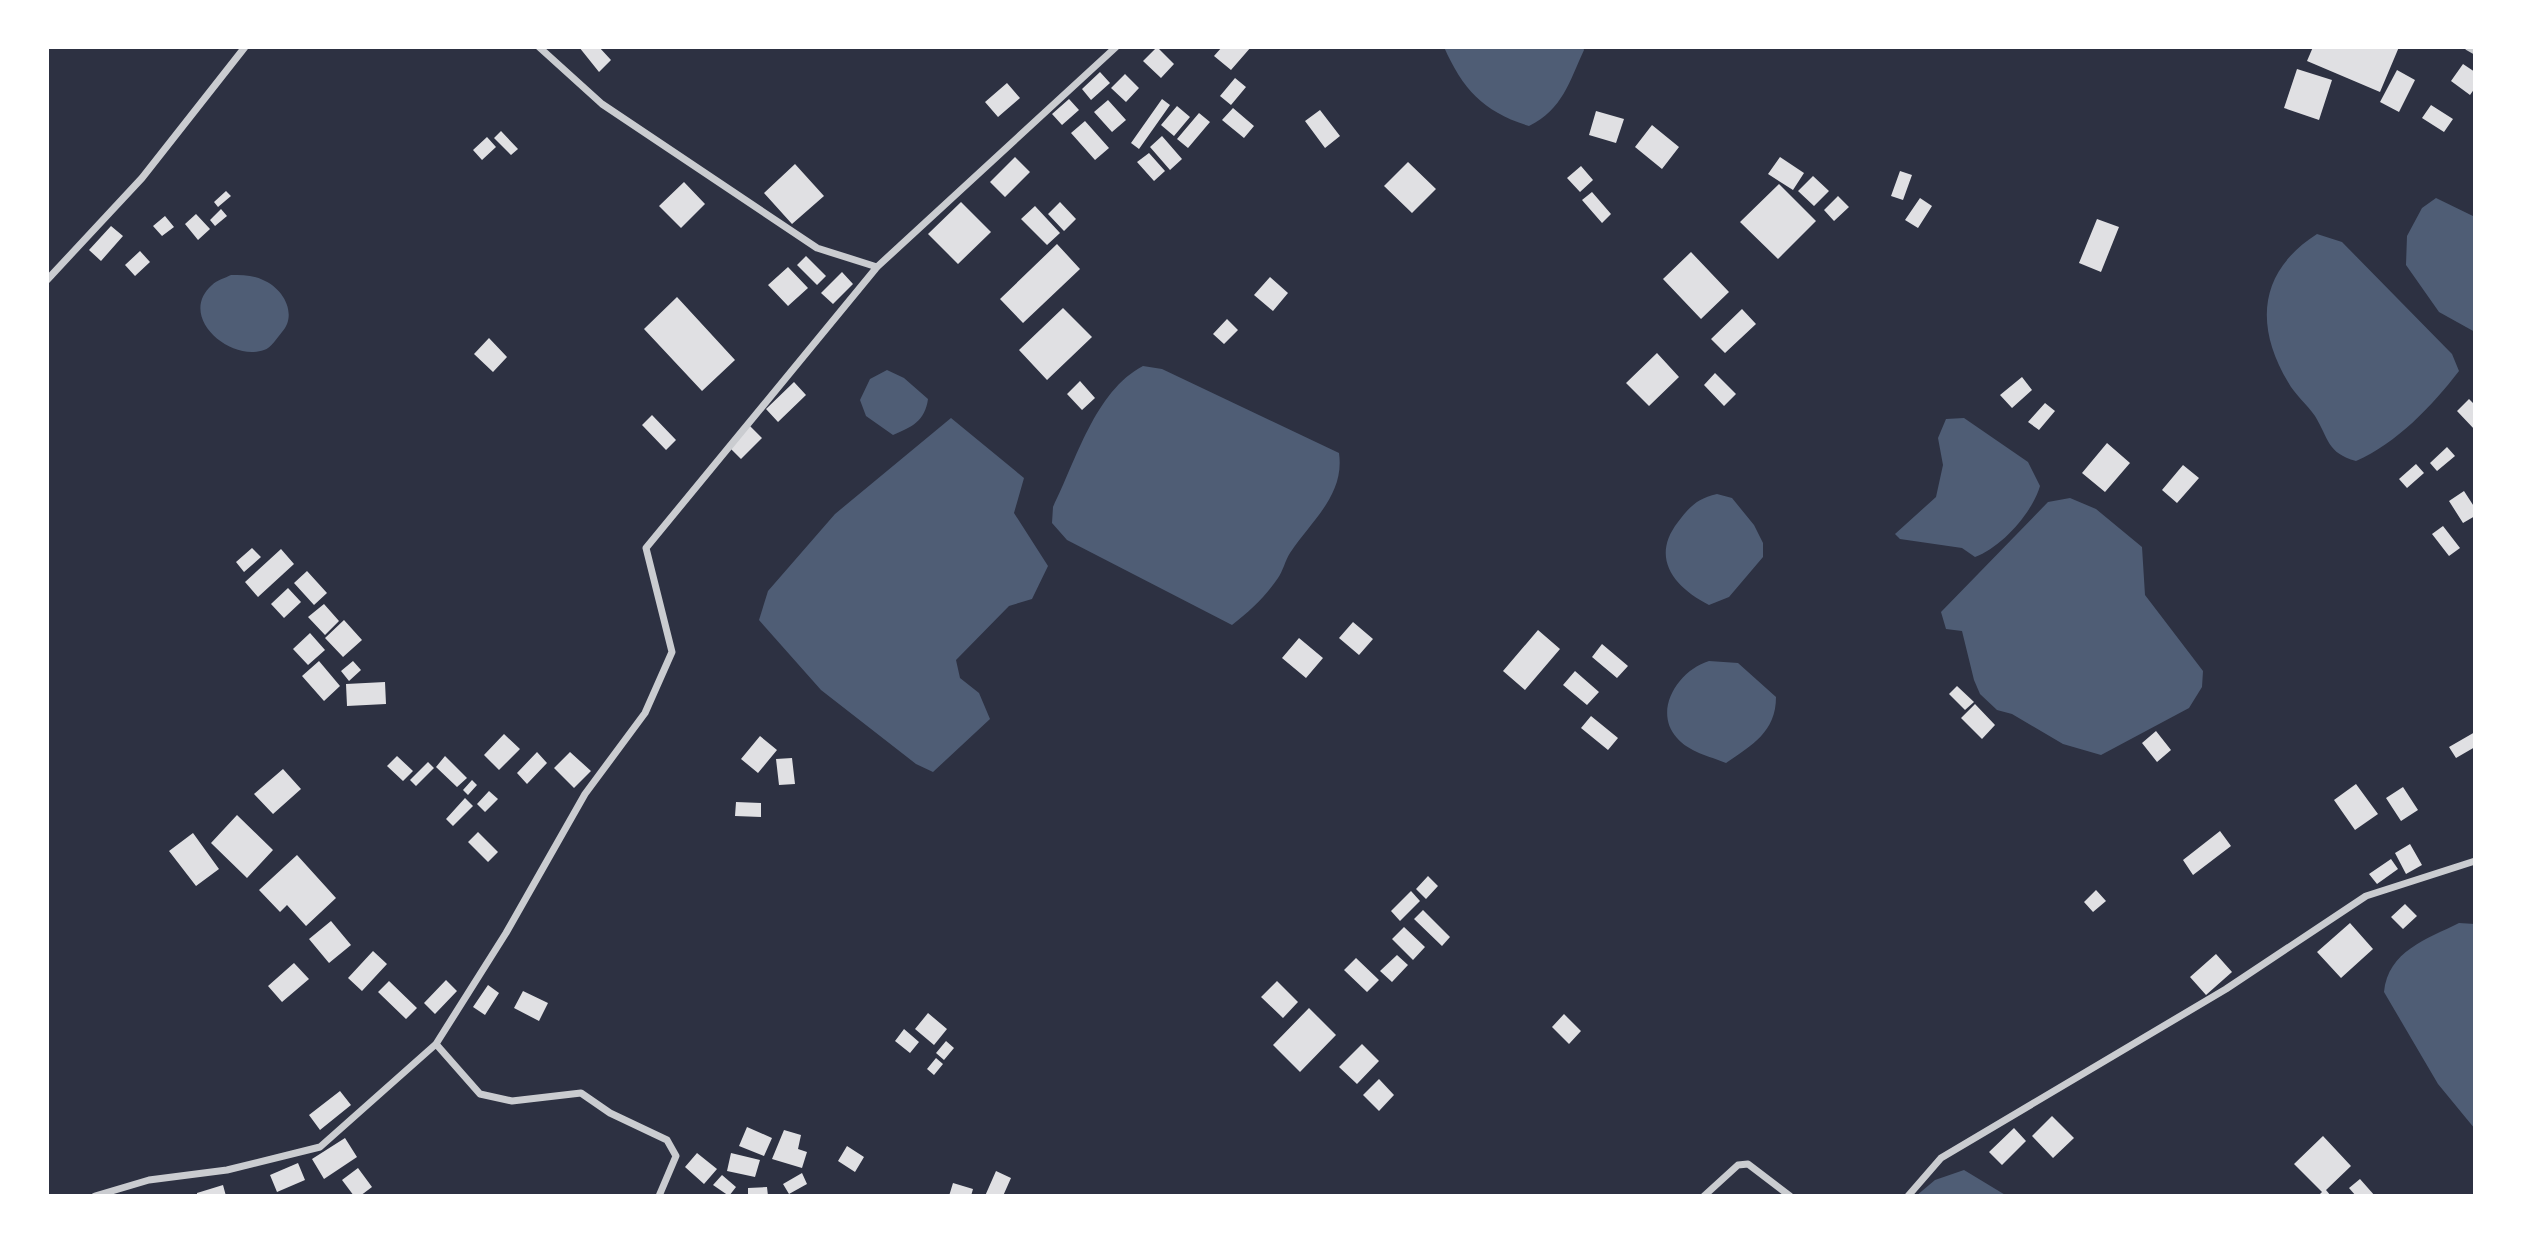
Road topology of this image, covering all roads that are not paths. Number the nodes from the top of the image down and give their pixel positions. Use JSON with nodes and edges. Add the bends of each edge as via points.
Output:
{"nodes":[{"id":1,"x":245,"y":47,"type":"edge"},
{"id":2,"x":539,"y":47,"type":"edge"},
{"id":3,"x":1116,"y":47,"type":"edge"},
{"id":4,"x":2468,"y":47,"type":"edge"},
{"id":5,"x":2475,"y":51,"type":"edge"},
{"id":6,"x":877,"y":267,"type":"junction"},
{"id":7,"x":47,"y":280,"type":"edge"},
{"id":8,"x":2475,"y":861,"type":"edge"},
{"id":9,"x":436,"y":1044,"type":"junction"},
{"id":10,"x":95,"y":1196,"type":"edge"},
{"id":11,"x":659,"y":1196,"type":"edge"},
{"id":12,"x":1704,"y":1196,"type":"edge"},
{"id":13,"x":1790,"y":1196,"type":"edge"},
{"id":14,"x":1908,"y":1196,"type":"edge"}],
"edges":[{"from":1,"to":7,"type":"street","via":[[142,178]]},
{"from":2,"to":6,"type":"street","via":[[602,104],[817,248]]},
{"from":3,"to":6,"type":"street"},
{"from":4,"to":5,"type":"street"},
{"from":6,"to":9,"type":"street","via":[[646,548],[672,652],[645,713],[585,794]]},
{"from":8,"to":14,"type":"street","via":[[2366,896],[2226,989],[1941,1158]]},
{"from":9,"to":10,"type":"street","via":[[320,1147],[227,1170],[149,1180]]},
{"from":9,"to":11,"type":"street","via":[[480,1094],[512,1101],[581,1093],[610,1113],[667,1140],[676,1156]]},
{"from":12,"to":13,"type":"street","via":[[1738,1166],[1748,1164]]}]}
